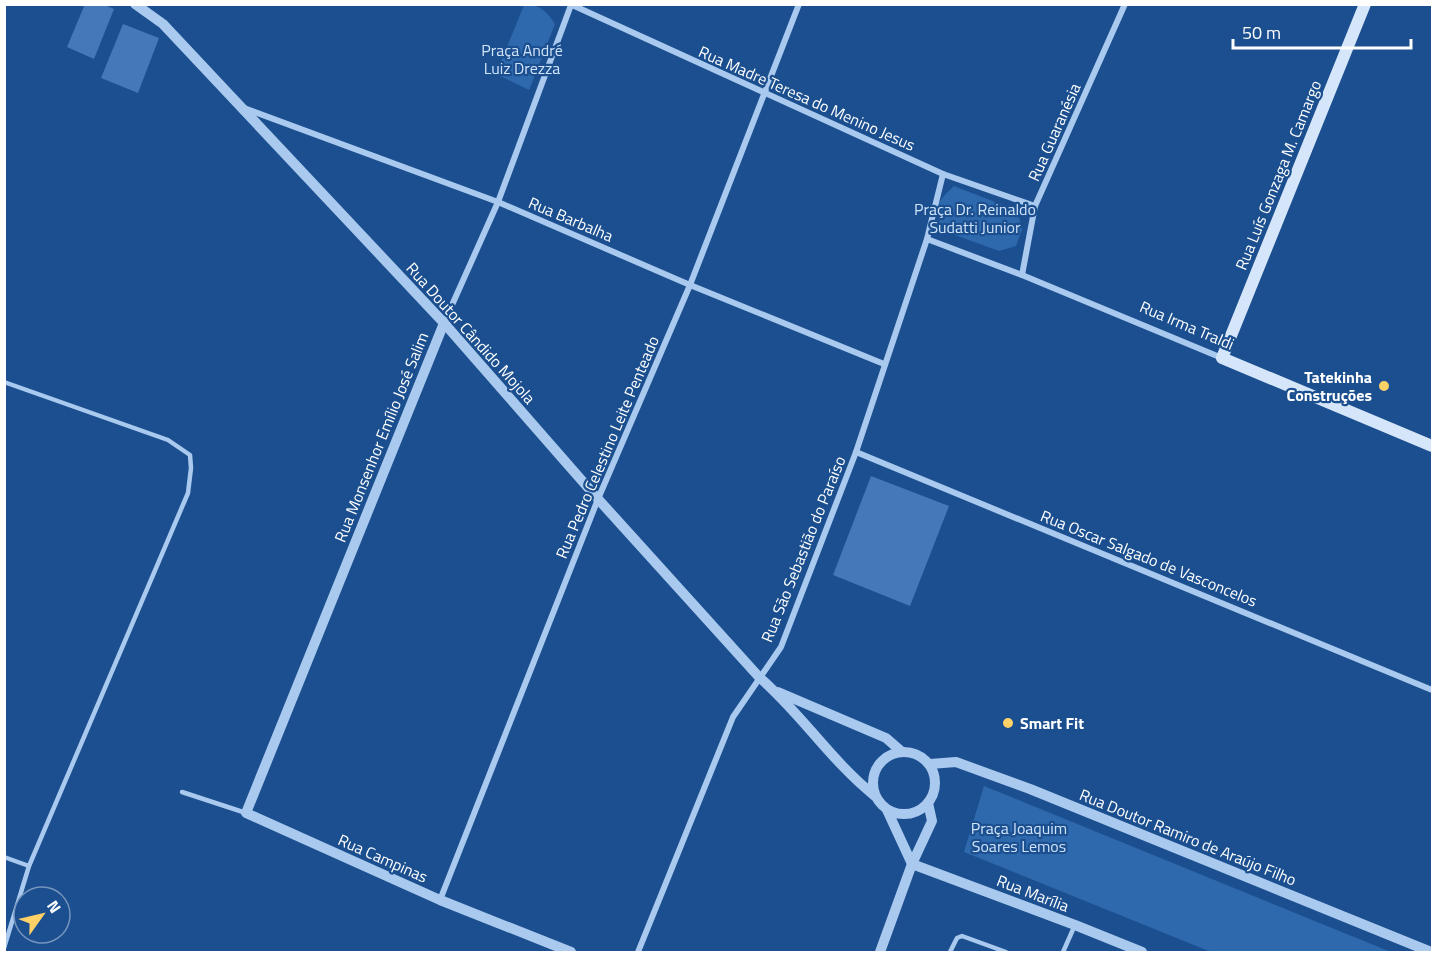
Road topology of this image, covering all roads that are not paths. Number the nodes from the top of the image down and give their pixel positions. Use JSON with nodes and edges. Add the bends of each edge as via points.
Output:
{"nodes":[{"id":1,"x":135,"y":4,"type":"edge"},
{"id":2,"x":799,"y":4,"type":"edge"},
{"id":3,"x":1125,"y":4,"type":"edge"},
{"id":4,"x":1365,"y":4,"type":"edge"},
{"id":5,"x":571,"y":5,"type":"edge"},
{"id":6,"x":764,"y":93,"type":"junction"},
{"id":7,"x":243,"y":107,"type":"junction"},
{"id":8,"x":943,"y":174,"type":"junction"},
{"id":9,"x":498,"y":202,"type":"junction"},
{"id":10,"x":1035,"y":206,"type":"junction"},
{"id":11,"x":927,"y":239,"type":"junction"},
{"id":12,"x":1022,"y":274,"type":"junction"},
{"id":13,"x":690,"y":285,"type":"junction"},
{"id":14,"x":444,"y":322,"type":"junction"},
{"id":15,"x":1222,"y":358,"type":"junction"},
{"id":16,"x":884,"y":364,"type":"junction"},
{"id":17,"x":4,"y":382,"type":"edge"},
{"id":18,"x":1432,"y":444,"type":"edge"},
{"id":19,"x":856,"y":452,"type":"junction"},
{"id":20,"x":598,"y":499,"type":"junction"},
{"id":21,"x":759,"y":677,"type":"junction"},
{"id":22,"x":775,"y":690,"type":"junction"},
{"id":23,"x":1432,"y":690,"type":"edge"},
{"id":24,"x":901,"y":751,"type":"junction"},
{"id":25,"x":930,"y":764,"type":"junction"},
{"id":26,"x":182,"y":792,"type":"dead end"},
{"id":27,"x":875,"y":796,"type":"junction"},
{"id":28,"x":928,"y":804,"type":"junction"},
{"id":29,"x":887,"y":810,"type":"junction"},
{"id":30,"x":246,"y":813,"type":"junction"},
{"id":31,"x":4,"y":857,"type":"edge"},
{"id":32,"x":912,"y":864,"type":"junction"},
{"id":33,"x":29,"y":866,"type":"junction"},
{"id":34,"x":440,"y":900,"type":"junction"},
{"id":35,"x":1075,"y":925,"type":"junction"},
{"id":36,"x":4,"y":948,"type":"edge"},
{"id":37,"x":571,"y":952,"type":"edge"},
{"id":38,"x":638,"y":952,"type":"edge"},
{"id":39,"x":880,"y":952,"type":"edge"},
{"id":40,"x":950,"y":952,"type":"edge"},
{"id":41,"x":1006,"y":952,"type":"edge"},
{"id":42,"x":1063,"y":952,"type":"edge"},
{"id":43,"x":1142,"y":952,"type":"edge"},
{"id":44,"x":1431,"y":952,"type":"edge"}],
"edges":[{"from":1,"to":7,"type":"street","name":"Rua Doutor Cândido Mojola","via":[[163,24]]},
{"from":2,"to":6,"type":"street","name":"Rua Pedro Celestino Leite Penteado"},
{"from":3,"to":10,"type":"street","name":"Rua Guaranésia"},
{"from":4,"to":15,"type":"main road","name":"Rua Luís Gonzaga M. Camargo"},
{"from":5,"to":6,"type":"street","name":"Rua Madre Teresa do Menino Jesus"},
{"from":5,"to":9,"type":"street","name":"Rua Monsenhor Emílio José Salim"},
{"from":6,"to":8,"type":"street","name":"Rua Madre Teresa do Menino Jesus"},
{"from":6,"to":13,"type":"street","name":"Rua Pedro Celestino Leite Penteado"},
{"from":7,"to":9,"type":"street","name":"Rua Barbalha"},
{"from":7,"to":14,"type":"street","name":"Rua Doutor Cândido Mojola"},
{"from":8,"to":10,"type":"street","name":"Rua Madre Teresa do Menino Jesus"},
{"from":8,"to":11,"type":"street","name":"Rua São Sebastião do Paraíso"},
{"from":9,"to":13,"type":"street","name":"Rua Barbalha"},
{"from":9,"to":14,"type":"street","name":"Rua Monsenhor Emílio José Salim"},
{"from":10,"to":12,"type":"street","name":"Rua Guaranésia"},
{"from":11,"to":12,"type":"street","name":"Rua Irma Traldi"},
{"from":11,"to":16,"type":"street","name":"Rua São Sebastião do Paraíso"},
{"from":12,"to":15,"type":"street","name":"Rua Irma Traldi"},
{"from":13,"to":16,"type":"street","name":"Rua Barbalha"},
{"from":13,"to":20,"type":"street","name":"Rua Pedro Celestino Leite Penteado"},
{"from":14,"to":20,"type":"street","name":"Rua Doutor Cândido Mojola"},
{"from":14,"to":30,"type":"street","name":"Rua Monsenhor Emílio José Salim"},
{"from":15,"to":18,"type":"main road","name":"Rua Irma Traldi"},
{"from":16,"to":19,"type":"street","name":"Rua São Sebastião do Paraíso"},
{"from":17,"to":33,"type":"lane","via":[[168,440],[190,455],[191,468],[188,493]]},
{"from":19,"to":21,"type":"street","name":"Rua São Sebastião do Paraíso","via":[[781,648]]},
{"from":19,"to":23,"type":"street","name":"Rua Oscar Salgado de Vasconcelos"},
{"from":20,"to":21,"type":"street","name":"Rua Doutor Cândido Mojola"},
{"from":20,"to":34,"type":"street","name":"Rua Pedro Celestino Leite Penteado"},
{"from":21,"to":22,"type":"street","name":"Rua Doutor Cândido Mojola"},
{"from":21,"to":38,"type":"street","name":"Rua São Sebastião do Paraíso","via":[[733,717]]},
{"from":22,"to":24,"type":"street","name":"Rua Doutor Cândido Mojola","via":[[886,738]]},
{"from":22,"to":27,"type":"street","name":"Rua Doutor Cândido Mojola","via":[[852,778]]},
{"from":24,"to":25,"type":"street","name":"Rua Doutor Cândido Mojola","via":[[917,754]]},
{"from":24,"to":27,"type":"street","via":[[876,767],[872,786]]},
{"from":25,"to":28,"type":"street","via":[[935,791]]},
{"from":25,"to":44,"type":"street","name":"Rua Doutor Ramiro de Araújo Filho","via":[[956,762],[1030,789]]},
{"from":26,"to":30,"type":"lane","name":"Rua Campinas"},
{"from":27,"to":29,"type":"street","name":"Rua Doutor Cândido Mojola"},
{"from":28,"to":29,"type":"street","via":[[914,813]]},
{"from":28,"to":32,"type":"street","via":[[933,821]]},
{"from":29,"to":32,"type":"street","name":"Rua Doutor Cândido Mojola"},
{"from":30,"to":34,"type":"street","name":"Rua Campinas"},
{"from":31,"to":33,"type":"lane"},
{"from":32,"to":35,"type":"street","name":"Rua Marília"},
{"from":32,"to":39,"type":"street"},
{"from":33,"to":36,"type":"lane"},
{"from":34,"to":37,"type":"street","name":"Rua Campinas"},
{"from":35,"to":42,"type":"lane"},
{"from":35,"to":43,"type":"street","name":"Rua Marília"},
{"from":40,"to":41,"type":"lane","via":[[962,936]]}]}
